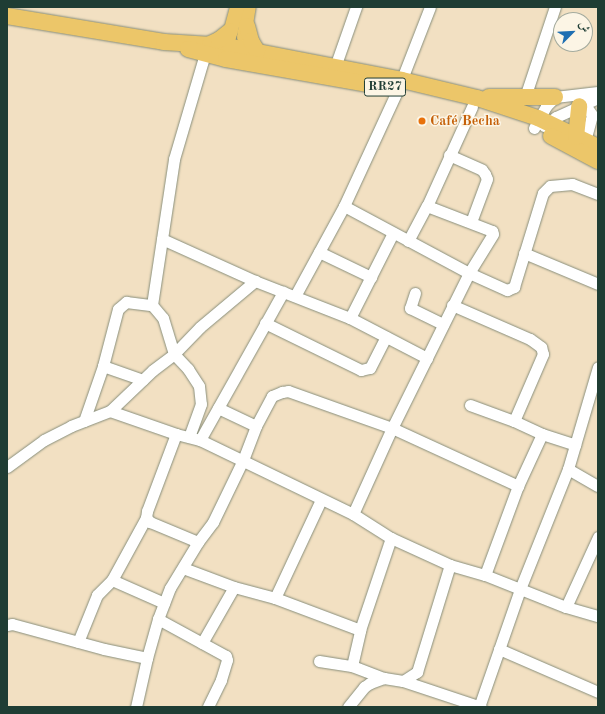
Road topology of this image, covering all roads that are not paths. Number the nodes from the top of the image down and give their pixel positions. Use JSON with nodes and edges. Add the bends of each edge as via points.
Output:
{"nodes":[{"id":1,"x":237,"y":7,"type":"edge"},
{"id":2,"x":249,"y":7,"type":"edge"},
{"id":3,"x":356,"y":7,"type":"edge"},
{"id":4,"x":430,"y":7,"type":"edge"},
{"id":5,"x":554,"y":7,"type":"edge"},
{"id":6,"x":7,"y":16,"type":"edge"},
{"id":7,"x":247,"y":26,"type":"joint"},
{"id":8,"x":208,"y":49,"type":"junction"},
{"id":9,"x":237,"y":49,"type":"junction"},
{"id":10,"x":335,"y":67,"type":"junction"},
{"id":11,"x":400,"y":84,"type":"junction"},
{"id":12,"x":598,"y":92,"type":"edge"},
{"id":13,"x":525,"y":97,"type":"junction"},
{"id":14,"x":556,"y":97,"type":"junction"},
{"id":15,"x":598,"y":98,"type":"edge"},
{"id":16,"x":475,"y":102,"type":"junction"},
{"id":17,"x":586,"y":107,"type":"edge"},
{"id":18,"x":540,"y":125,"type":"junction"},
{"id":19,"x":587,"y":142,"type":"edge"},
{"id":20,"x":449,"y":155,"type":"junction"},
{"id":21,"x":598,"y":161,"type":"edge"},
{"id":22,"x":598,"y":194,"type":"edge"},
{"id":23,"x":344,"y":206,"type":"junction"},
{"id":24,"x":427,"y":206,"type":"junction"},
{"id":25,"x":472,"y":222,"type":"junction"},
{"id":26,"x":393,"y":233,"type":"junction"},
{"id":27,"x":162,"y":239,"type":"junction"},
{"id":28,"x":408,"y":241,"type":"junction"},
{"id":29,"x":319,"y":252,"type":"junction"},
{"id":30,"x":524,"y":253,"type":"junction"},
{"id":31,"x":469,"y":273,"type":"junction"},
{"id":32,"x":371,"y":277,"type":"junction"},
{"id":33,"x":255,"y":282,"type":"junction"},
{"id":34,"x":598,"y":284,"type":"edge"},
{"id":35,"x":283,"y":292,"type":"junction"},
{"id":36,"x":415,"y":293,"type":"dead end"},
{"id":37,"x":295,"y":296,"type":"junction"},
{"id":38,"x":152,"y":305,"type":"junction"},
{"id":39,"x":452,"y":305,"type":"junction"},
{"id":40,"x":350,"y":318,"type":"junction"},
{"id":41,"x":265,"y":323,"type":"junction"},
{"id":42,"x":443,"y":324,"type":"junction"},
{"id":43,"x":386,"y":337,"type":"junction"},
{"id":44,"x":174,"y":354,"type":"junction"},
{"id":45,"x":427,"y":358,"type":"junction"},
{"id":46,"x":103,"y":366,"type":"junction"},
{"id":47,"x":598,"y":367,"type":"edge"},
{"id":48,"x":142,"y":380,"type":"junction"},
{"id":49,"x":470,"y":405,"type":"dead end"},
{"id":50,"x":218,"y":408,"type":"junction"},
{"id":51,"x":110,"y":411,"type":"junction"},
{"id":52,"x":84,"y":421,"type":"junction"},
{"id":53,"x":514,"y":421,"type":"junction"},
{"id":54,"x":256,"y":426,"type":"junction"},
{"id":55,"x":392,"y":428,"type":"junction"},
{"id":56,"x":176,"y":434,"type":"junction"},
{"id":57,"x":542,"y":434,"type":"junction"},
{"id":58,"x":189,"y":437,"type":"junction"},
{"id":59,"x":200,"y":440,"type":"junction"},
{"id":60,"x":575,"y":445,"type":"junction"},
{"id":61,"x":243,"y":460,"type":"junction"},
{"id":62,"x":7,"y":467,"type":"edge"},
{"id":63,"x":568,"y":469,"type":"junction"},
{"id":64,"x":518,"y":486,"type":"junction"},
{"id":65,"x":598,"y":486,"type":"edge"},
{"id":66,"x":321,"y":500,"type":"junction"},
{"id":67,"x":353,"y":514,"type":"junction"},
{"id":68,"x":146,"y":518,"type":"junction"},
{"id":69,"x":598,"y":536,"type":"edge"},
{"id":70,"x":391,"y":538,"type":"junction"},
{"id":71,"x":198,"y":542,"type":"junction"},
{"id":72,"x":450,"y":565,"type":"junction"},
{"id":73,"x":182,"y":568,"type":"junction"},
{"id":74,"x":485,"y":575,"type":"junction"},
{"id":75,"x":112,"y":580,"type":"junction"},
{"id":76,"x":234,"y":587,"type":"junction"},
{"id":77,"x":520,"y":589,"type":"junction"},
{"id":78,"x":275,"y":598,"type":"junction"},
{"id":79,"x":164,"y":603,"type":"junction"},
{"id":80,"x":566,"y":607,"type":"junction"},
{"id":81,"x":598,"y":616,"type":"edge"},
{"id":82,"x":158,"y":619,"type":"junction"},
{"id":83,"x":7,"y":625,"type":"edge"},
{"id":84,"x":360,"y":630,"type":"junction"},
{"id":85,"x":78,"y":642,"type":"junction"},
{"id":86,"x":202,"y":643,"type":"junction"},
{"id":87,"x":499,"y":649,"type":"junction"},
{"id":88,"x":147,"y":658,"type":"junction"},
{"id":89,"x":319,"y":660,"type":"dead end"},
{"id":90,"x":352,"y":666,"type":"junction"},
{"id":91,"x":384,"y":678,"type":"junction"},
{"id":92,"x":403,"y":681,"type":"junction"},
{"id":93,"x":597,"y":688,"type":"edge"},
{"id":94,"x":136,"y":707,"type":"edge"},
{"id":95,"x":208,"y":707,"type":"edge"},
{"id":96,"x":348,"y":707,"type":"edge"},
{"id":97,"x":480,"y":707,"type":"edge"}],
"edges":[{"from":1,"to":9,"type":"main road"},
{"from":2,"to":7,"type":"main road"},
{"from":3,"to":10,"type":"street"},
{"from":4,"to":11,"type":"street"},
{"from":5,"to":13,"type":"street"},
{"from":6,"to":8,"type":"highway","number":"RR27"},
{"from":7,"to":9,"type":"highway","via":[[251,41]]},
{"from":8,"to":9,"type":"highway","number":"RR27"},
{"from":8,"to":9,"type":"highway","via":[[219,40]]},
{"from":8,"to":27,"type":"street","via":[[174,160]]},
{"from":9,"to":10,"type":"highway","number":"RR27"},
{"from":9,"to":11,"type":"highway","number":"RR27","via":[[312,75]]},
{"from":10,"to":11,"type":"highway","number":"RR27"},
{"from":11,"to":16,"type":"highway","number":"RR27"},
{"from":11,"to":23,"type":"street"},
{"from":12,"to":17,"type":"street"},
{"from":13,"to":14,"type":"highway"},
{"from":13,"to":16,"type":"highway"},
{"from":14,"to":17,"type":"street"},
{"from":14,"to":18,"type":"street","via":[[549,102]]},
{"from":15,"to":17,"type":"street"},
{"from":16,"to":18,"type":"highway","number":"RR27"},
{"from":16,"to":20,"type":"street"},
{"from":17,"to":18,"type":"street"},
{"from":17,"to":19,"type":"highway"},
{"from":18,"to":19,"type":"highway","number":"RR27"},
{"from":18,"to":21,"type":"highway","number":"RR27"},
{"from":20,"to":24,"type":"street"},
{"from":20,"to":25,"type":"street","via":[[482,170],[487,179]]},
{"from":22,"to":30,"type":"street","via":[[572,184],[550,186],[543,193]]},
{"from":23,"to":26,"type":"street"},
{"from":23,"to":29,"type":"street"},
{"from":24,"to":25,"type":"street"},
{"from":24,"to":28,"type":"street"},
{"from":25,"to":31,"type":"street","via":[[490,229],[493,234]]},
{"from":26,"to":28,"type":"street"},
{"from":26,"to":32,"type":"street"},
{"from":27,"to":33,"type":"street"},
{"from":27,"to":38,"type":"street"},
{"from":28,"to":31,"type":"street"},
{"from":29,"to":32,"type":"street"},
{"from":29,"to":37,"type":"street"},
{"from":30,"to":31,"type":"street","via":[[514,287],[510,289],[507,290]]},
{"from":30,"to":34,"type":"street"},
{"from":31,"to":39,"type":"street"},
{"from":32,"to":40,"type":"street"},
{"from":33,"to":35,"type":"street"},
{"from":33,"to":44,"type":"street","via":[[200,326]]},
{"from":35,"to":37,"type":"street"},
{"from":35,"to":41,"type":"street"},
{"from":36,"to":42,"type":"street","via":[[410,308]]},
{"from":37,"to":40,"type":"street"},
{"from":38,"to":44,"type":"street","via":[[164,318]]},
{"from":38,"to":46,"type":"street","via":[[126,302],[118,308]]},
{"from":39,"to":42,"type":"street"},
{"from":39,"to":53,"type":"street","via":[[530,339],[541,347],[543,354]]},
{"from":40,"to":43,"type":"street"},
{"from":41,"to":43,"type":"street","via":[[361,370],[370,368]]},
{"from":41,"to":50,"type":"street"},
{"from":42,"to":45,"type":"street"},
{"from":43,"to":45,"type":"street"},
{"from":44,"to":48,"type":"street"},
{"from":44,"to":58,"type":"street","via":[[199,386],[201,404]]},
{"from":45,"to":55,"type":"street"},
{"from":46,"to":48,"type":"street"},
{"from":46,"to":52,"type":"street"},
{"from":47,"to":60,"type":"street"},
{"from":48,"to":51,"type":"street"},
{"from":49,"to":53,"type":"street"},
{"from":50,"to":54,"type":"street"},
{"from":50,"to":59,"type":"street"},
{"from":51,"to":52,"type":"street"},
{"from":51,"to":56,"type":"street"},
{"from":52,"to":62,"type":"street","via":[[44,440]]},
{"from":53,"to":57,"type":"street"},
{"from":54,"to":55,"type":"street","via":[[272,396],[288,391]]},
{"from":54,"to":61,"type":"street"},
{"from":55,"to":64,"type":"street"},
{"from":55,"to":67,"type":"street"},
{"from":56,"to":58,"type":"street"},
{"from":56,"to":68,"type":"street"},
{"from":57,"to":60,"type":"street"},
{"from":57,"to":64,"type":"street"},
{"from":58,"to":59,"type":"street"},
{"from":59,"to":61,"type":"street"},
{"from":60,"to":63,"type":"street"},
{"from":61,"to":66,"type":"street"},
{"from":61,"to":71,"type":"street","via":[[213,522]]},
{"from":63,"to":65,"type":"street"},
{"from":63,"to":77,"type":"street"},
{"from":64,"to":74,"type":"street"},
{"from":66,"to":67,"type":"street"},
{"from":66,"to":78,"type":"street"},
{"from":67,"to":70,"type":"street"},
{"from":68,"to":71,"type":"street"},
{"from":68,"to":75,"type":"street"},
{"from":69,"to":80,"type":"street"},
{"from":70,"to":72,"type":"street"},
{"from":70,"to":84,"type":"street"},
{"from":71,"to":73,"type":"street"},
{"from":72,"to":74,"type":"street"},
{"from":72,"to":92,"type":"street","via":[[417,672]]},
{"from":73,"to":76,"type":"street"},
{"from":73,"to":79,"type":"street"},
{"from":74,"to":77,"type":"street"},
{"from":75,"to":79,"type":"street"},
{"from":75,"to":85,"type":"street","via":[[97,595]]},
{"from":76,"to":78,"type":"street"},
{"from":76,"to":86,"type":"street"},
{"from":77,"to":80,"type":"street"},
{"from":77,"to":87,"type":"street"},
{"from":78,"to":84,"type":"street"},
{"from":79,"to":82,"type":"street"},
{"from":80,"to":81,"type":"street"},
{"from":82,"to":86,"type":"street"},
{"from":82,"to":88,"type":"street"},
{"from":83,"to":85,"type":"street","via":[[12,624]]},
{"from":84,"to":90,"type":"street"},
{"from":85,"to":88,"type":"street"},
{"from":86,"to":95,"type":"street","via":[[223,653],[227,660]]},
{"from":87,"to":93,"type":"street"},
{"from":87,"to":97,"type":"street"},
{"from":88,"to":94,"type":"street"},
{"from":89,"to":90,"type":"street"},
{"from":90,"to":91,"type":"street"},
{"from":91,"to":92,"type":"street"},
{"from":91,"to":96,"type":"street","via":[[364,687]]},
{"from":92,"to":97,"type":"street"}]}
